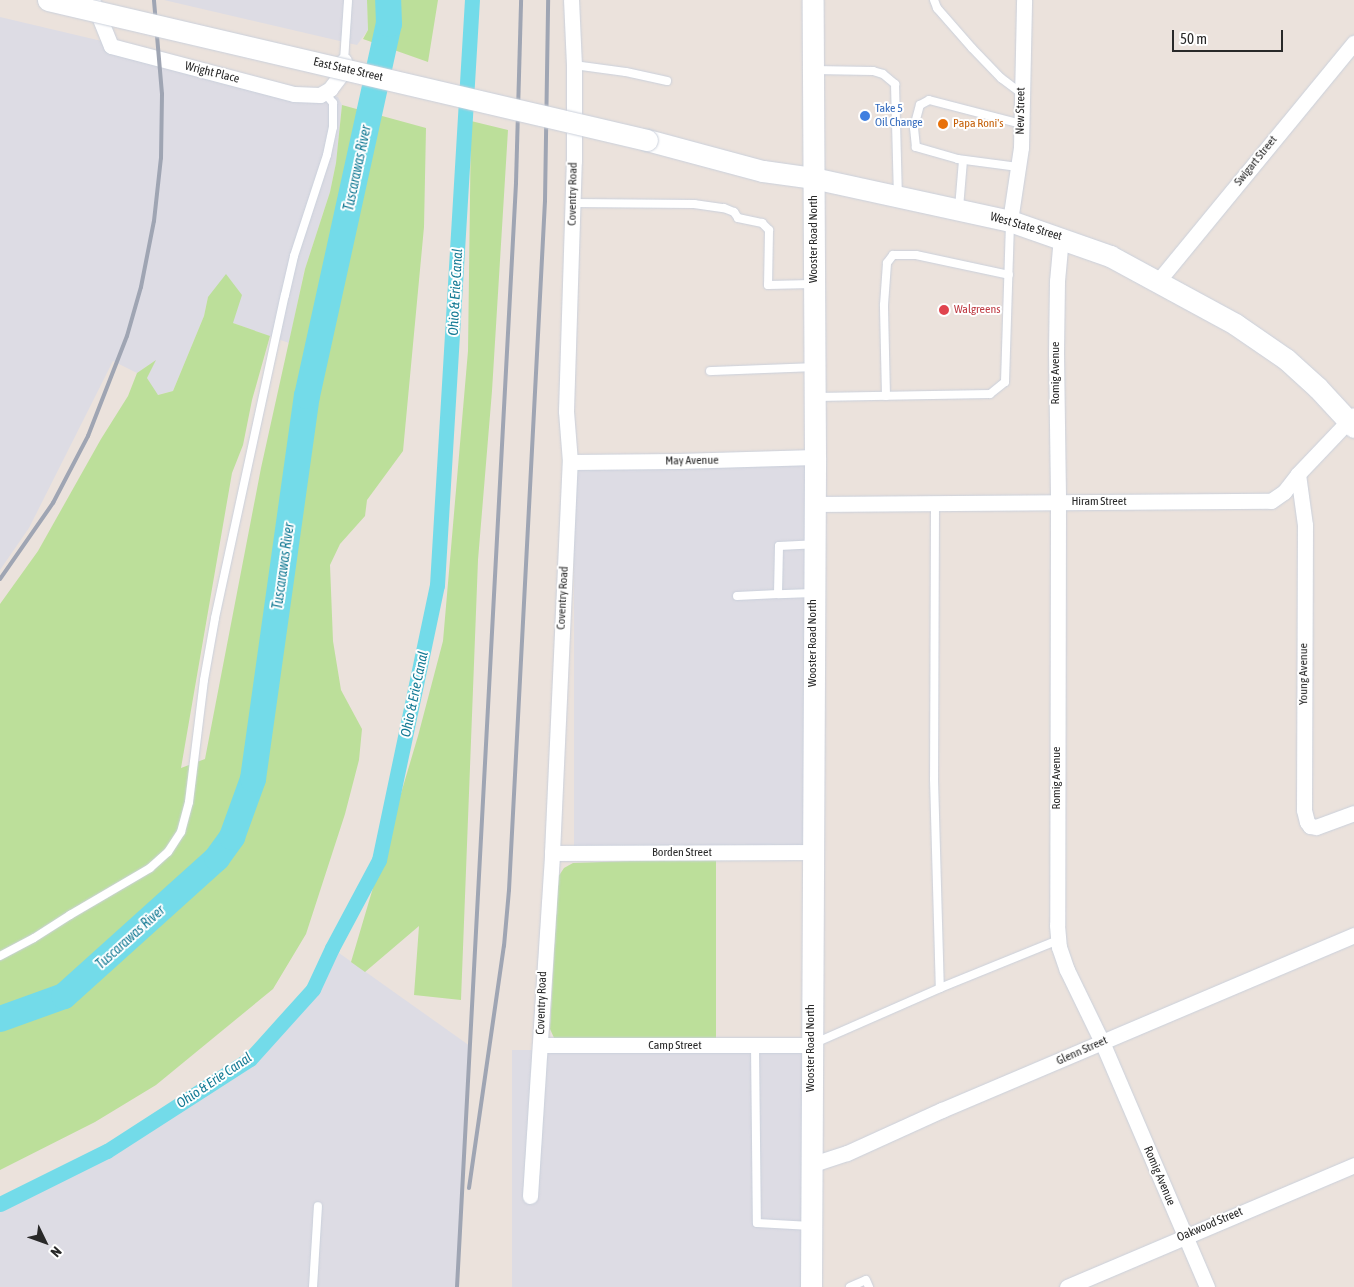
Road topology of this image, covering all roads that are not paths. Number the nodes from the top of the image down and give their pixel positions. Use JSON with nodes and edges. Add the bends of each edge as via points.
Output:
{"nodes":[{"id":1,"x":48,"y":0,"type":"edge"},
{"id":2,"x":92,"y":0,"type":"edge"},
{"id":3,"x":348,"y":0,"type":"edge"},
{"id":4,"x":571,"y":0,"type":"edge"},
{"id":5,"x":814,"y":0,"type":"edge"},
{"id":6,"x":934,"y":0,"type":"edge"},
{"id":7,"x":1024,"y":0,"type":"edge"},
{"id":8,"x":1354,"y":43,"type":"edge"},
{"id":9,"x":344,"y":61,"type":"joint"},
{"id":10,"x":574,"y":65,"type":"junction"},
{"id":11,"x":813,"y":70,"type":"junction"},
{"id":12,"x":667,"y":81,"type":"dead end"},
{"id":13,"x":324,"y":92,"type":"junction"},
{"id":14,"x":1022,"y":94,"type":"junction"},
{"id":15,"x":1021,"y":124,"type":"junction"},
{"id":16,"x":647,"y":140,"type":"joint"},
{"id":17,"x":964,"y":160,"type":"junction"},
{"id":18,"x":1018,"y":167,"type":"junction"},
{"id":19,"x":813,"y":178,"type":"junction"},
{"id":20,"x":898,"y":197,"type":"junction"},
{"id":21,"x":573,"y":203,"type":"junction"},
{"id":22,"x":959,"y":210,"type":"junction"},
{"id":23,"x":1010,"y":221,"type":"junction"},
{"id":24,"x":1061,"y":237,"type":"junction"},
{"id":25,"x":1008,"y":275,"type":"junction"},
{"id":26,"x":1159,"y":280,"type":"junction"},
{"id":27,"x":814,"y":284,"type":"junction"},
{"id":28,"x":814,"y":367,"type":"junction"},
{"id":29,"x":710,"y":371,"type":"dead end"},
{"id":30,"x":886,"y":396,"type":"junction"},
{"id":31,"x":814,"y":397,"type":"junction"},
{"id":32,"x":1352,"y":421,"type":"edge"},
{"id":33,"x":815,"y":456,"type":"junction"},
{"id":34,"x":570,"y":462,"type":"junction"},
{"id":35,"x":1298,"y":474,"type":"junction"},
{"id":36,"x":1058,"y":502,"type":"junction"},
{"id":37,"x":814,"y":504,"type":"junction"},
{"id":38,"x":935,"y":504,"type":"junction"},
{"id":39,"x":814,"y":544,"type":"junction"},
{"id":40,"x":814,"y":592,"type":"junction"},
{"id":41,"x":778,"y":594,"type":"junction"},
{"id":42,"x":737,"y":596,"type":"dead end"},
{"id":43,"x":1354,"y":813,"type":"edge"},
{"id":44,"x":812,"y":852,"type":"junction"},
{"id":45,"x":552,"y":853,"type":"junction"},
{"id":46,"x":1354,"y":935,"type":"edge"},
{"id":47,"x":1058,"y":940,"type":"junction"},
{"id":48,"x":0,"y":956,"type":"edge"},
{"id":49,"x":940,"y":988,"type":"junction"},
{"id":50,"x":1102,"y":1042,"type":"junction"},
{"id":51,"x":540,"y":1045,"type":"junction"},
{"id":52,"x":810,"y":1045,"type":"junction"},
{"id":53,"x":755,"y":1046,"type":"junction"},
{"id":54,"x":810,"y":1165,"type":"junction"},
{"id":55,"x":1354,"y":1165,"type":"edge"},
{"id":56,"x":530,"y":1196,"type":"dead end"},
{"id":57,"x":318,"y":1206,"type":"dead end"},
{"id":58,"x":811,"y":1226,"type":"junction"},
{"id":59,"x":1185,"y":1236,"type":"junction"},
{"id":60,"x":313,"y":1287,"type":"edge"},
{"id":61,"x":811,"y":1287,"type":"edge"},
{"id":62,"x":850,"y":1287,"type":"edge"},
{"id":63,"x":869,"y":1287,"type":"edge"},
{"id":64,"x":1067,"y":1287,"type":"edge"},
{"id":65,"x":1207,"y":1287,"type":"edge"}],
"edges":[{"from":1,"to":16,"type":"main road","name":"East State Street","bridge":true},
{"from":2,"to":13,"type":"street","name":"Wright Place","via":[[111,46],[294,94],[320,95]]},
{"from":3,"to":9,"type":"lane"},
{"from":4,"to":10,"type":"street","name":"Coventry Road"},
{"from":5,"to":11,"type":"main road","name":"Wooster Road North"},
{"from":6,"to":14,"type":"lane","via":[[937,8],[972,48]]},
{"from":7,"to":14,"type":"street","name":"New Street"},
{"from":8,"to":26,"type":"street","name":"Swigart Street"},
{"from":9,"to":13,"type":"street","via":[[339,77]]},
{"from":10,"to":12,"type":"lane"},
{"from":10,"to":21,"type":"street","name":"Coventry Road"},
{"from":11,"to":19,"type":"main road","name":"Wooster Road North"},
{"from":11,"to":20,"type":"lane","via":[[873,71],[884,74],[895,84]]},
{"from":13,"to":48,"type":"lane","via":[[333,103],[331,136],[285,295],[215,618],[189,802],[180,832],[168,852],[150,868]]},
{"from":14,"to":15,"type":"street","name":"New Street"},
{"from":15,"to":17,"type":"lane","via":[[929,100],[920,105],[914,126],[916,147]]},
{"from":15,"to":18,"type":"street","name":"New Street"},
{"from":16,"to":19,"type":"main road","name":"West State Street","via":[[763,171]]},
{"from":17,"to":18,"type":"lane"},
{"from":17,"to":22,"type":"lane"},
{"from":18,"to":23,"type":"street","name":"New Street"},
{"from":19,"to":20,"type":"main road","name":"West State Street"},
{"from":19,"to":27,"type":"main road","name":"Wooster Road North"},
{"from":20,"to":22,"type":"main road","name":"West State Street"},
{"from":21,"to":27,"type":"lane","via":[[694,204],[724,208],[734,212],[738,218],[762,223],[769,230],[768,285]]},
{"from":21,"to":34,"type":"street","name":"Coventry Road","via":[[566,411]]},
{"from":22,"to":23,"type":"main road","name":"West State Street"},
{"from":23,"to":24,"type":"main road","name":"West State Street"},
{"from":23,"to":25,"type":"lane"},
{"from":24,"to":26,"type":"main road","name":"West State Street"},
{"from":24,"to":36,"type":"street","name":"Romig Avenue","via":[[1056,353]]},
{"from":25,"to":30,"type":"lane","via":[[1005,382],[990,394]]},
{"from":25,"to":30,"type":"lane","via":[[916,255],[893,255],[887,263],[884,305]]},
{"from":26,"to":32,"type":"main road","name":"West State Street","via":[[1235,324],[1286,359]]},
{"from":27,"to":28,"type":"main road","name":"Wooster Road North"},
{"from":28,"to":29,"type":"lane"},
{"from":28,"to":31,"type":"main road","name":"Wooster Road North"},
{"from":30,"to":31,"type":"lane"},
{"from":31,"to":33,"type":"main road","name":"Wooster Road North"},
{"from":32,"to":35,"type":"street","name":"Hiram Street"},
{"from":33,"to":34,"type":"street","name":"May Avenue"},
{"from":33,"to":37,"type":"main road","name":"Wooster Road North"},
{"from":34,"to":45,"type":"street","name":"Coventry Road"},
{"from":35,"to":36,"type":"street","name":"Hiram Street","via":[[1284,492],[1271,501]]},
{"from":35,"to":43,"type":"street","name":"Young Avenue","via":[[1305,525],[1304,810],[1307,822],[1316,827]]},
{"from":36,"to":38,"type":"street","name":"Hiram Street"},
{"from":36,"to":47,"type":"street","name":"Romig Avenue"},
{"from":37,"to":38,"type":"street","name":"Hiram Street"},
{"from":37,"to":39,"type":"main road","name":"Wooster Road North"},
{"from":38,"to":49,"type":"lane","via":[[934,779]]},
{"from":39,"to":40,"type":"main road","name":"Wooster Road North"},
{"from":39,"to":41,"type":"lane","via":[[779,546]]},
{"from":40,"to":41,"type":"lane"},
{"from":40,"to":44,"type":"main road","name":"Wooster Road North"},
{"from":41,"to":42,"type":"lane"},
{"from":44,"to":45,"type":"street","name":"Borden Street"},
{"from":44,"to":52,"type":"main road","name":"Wooster Road North"},
{"from":45,"to":51,"type":"street","name":"Coventry Road"},
{"from":46,"to":50,"type":"street","name":"Glenn Street"},
{"from":47,"to":49,"type":"lane"},
{"from":47,"to":50,"type":"street","name":"Romig Avenue","via":[[1067,970]]},
{"from":49,"to":52,"type":"lane"},
{"from":50,"to":54,"type":"street","name":"Glenn Street","via":[[847,1153]]},
{"from":50,"to":59,"type":"street","name":"Romig Avenue"},
{"from":51,"to":53,"type":"street","name":"Camp Street"},
{"from":51,"to":56,"type":"street","name":"Coventry Road"},
{"from":52,"to":53,"type":"street","name":"Camp Street"},
{"from":52,"to":54,"type":"main road","name":"Wooster Road North"},
{"from":53,"to":58,"type":"lane","via":[[757,1223]]},
{"from":54,"to":58,"type":"main road","name":"Wooster Road North"},
{"from":55,"to":59,"type":"street","name":"Oakwood Street"},
{"from":57,"to":60,"type":"lane"},
{"from":58,"to":61,"type":"main road","name":"Wooster Road North"},
{"from":59,"to":64,"type":"street","name":"Oakwood Street"},
{"from":59,"to":65,"type":"street","name":"Romig Avenue"},
{"from":62,"to":63,"type":"lane","via":[[866,1280]]}]}
